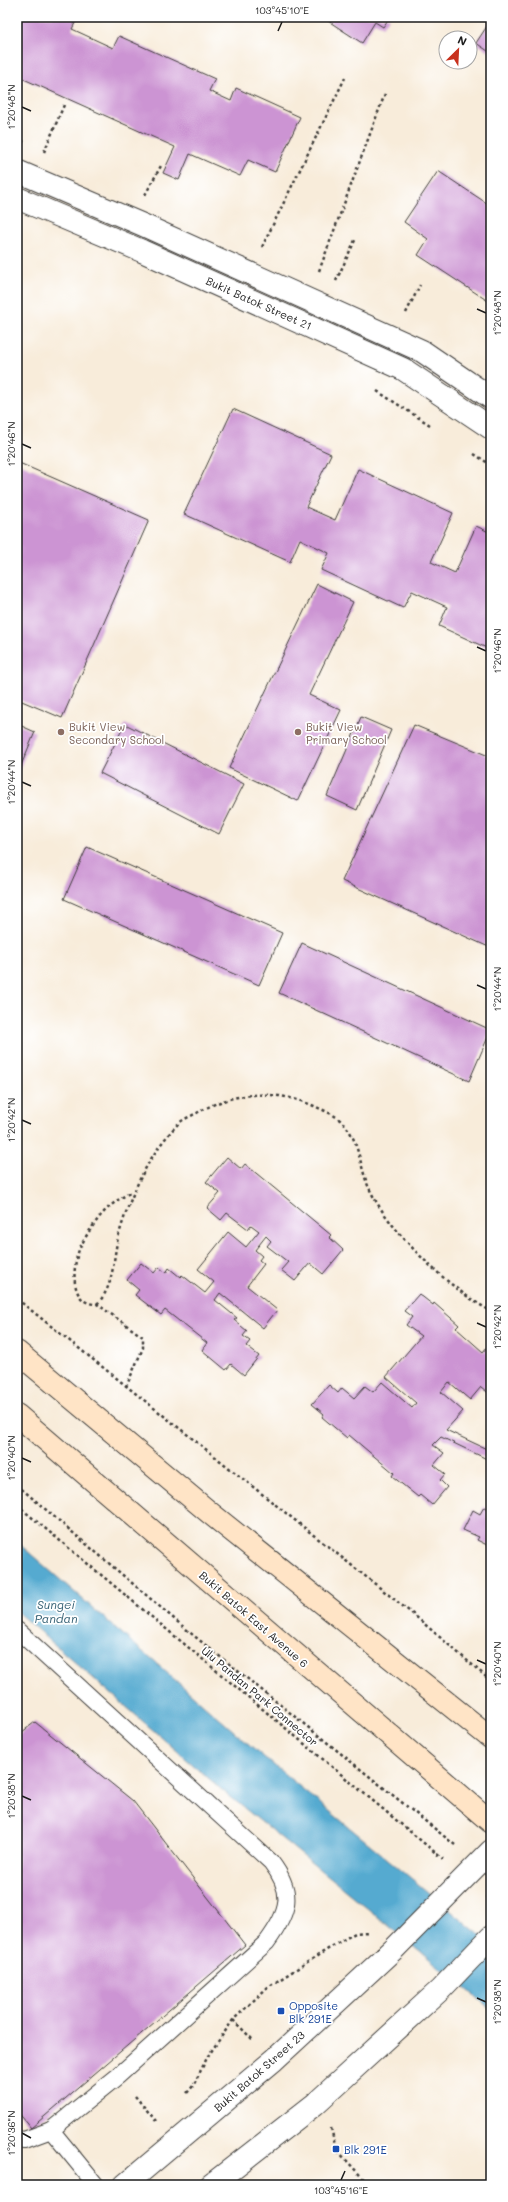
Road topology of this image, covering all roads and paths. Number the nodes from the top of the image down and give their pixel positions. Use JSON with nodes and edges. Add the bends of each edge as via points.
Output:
{"nodes":[{"id":1,"x":345,"y":78,"type":"dead end"},
{"id":2,"x":386,"y":91,"type":"dead end"},
{"id":3,"x":64,"y":105,"type":"dead end"},
{"id":4,"x":49,"y":140,"type":"dead end"},
{"id":5,"x":162,"y":164,"type":"dead end"},
{"id":6,"x":17,"y":171,"type":"edge"},
{"id":7,"x":144,"y":197,"type":"dead end"},
{"id":8,"x":17,"y":198,"type":"edge"},
{"id":9,"x":356,"y":238,"type":"dead end"},
{"id":10,"x":262,"y":247,"type":"dead end"},
{"id":11,"x":319,"y":271,"type":"dead end"},
{"id":12,"x":341,"y":271,"type":"dead end"},
{"id":13,"x":420,"y":285,"type":"dead end"},
{"id":14,"x":408,"y":309,"type":"dead end"},
{"id":15,"x":491,"y":398,"type":"edge"},
{"id":16,"x":491,"y":428,"type":"edge"},
{"id":17,"x":133,"y":1192,"type":"junction"},
{"id":18,"x":17,"y":1299,"type":"edge"},
{"id":19,"x":97,"y":1304,"type":"junction"},
{"id":20,"x":491,"y":1311,"type":"edge"},
{"id":21,"x":17,"y":1352,"type":"edge"},
{"id":22,"x":126,"y":1387,"type":"junction"},
{"id":23,"x":17,"y":1415,"type":"edge"},
{"id":24,"x":17,"y":1485,"type":"edge"},
{"id":25,"x":17,"y":1505,"type":"edge"},
{"id":26,"x":17,"y":1630,"type":"edge"},
{"id":27,"x":491,"y":1681,"type":"edge"},
{"id":28,"x":491,"y":1738,"type":"edge"},
{"id":29,"x":491,"y":1822,"type":"edge"},
{"id":30,"x":455,"y":1845,"type":"dead end"},
{"id":31,"x":491,"y":1851,"type":"edge"},
{"id":32,"x":465,"y":1877,"type":"junction"},
{"id":33,"x":491,"y":1901,"type":"edge"},
{"id":34,"x":375,"y":1931,"type":"dead end"},
{"id":35,"x":491,"y":1937,"type":"edge"},
{"id":36,"x":118,"y":2076,"type":"junction"},
{"id":37,"x":184,"y":2097,"type":"dead end"},
{"id":38,"x":159,"y":2124,"type":"dead end"},
{"id":39,"x":51,"y":2130,"type":"junction"},
{"id":40,"x":17,"y":2139,"type":"edge"},
{"id":41,"x":336,"y":2149,"type":"dead end"},
{"id":42,"x":96,"y":2185,"type":"edge"},
{"id":43,"x":125,"y":2185,"type":"edge"},
{"id":44,"x":211,"y":2185,"type":"edge"},
{"id":45,"x":369,"y":2185,"type":"edge"}],
"edges":[{"from":1,"to":10,"type":"path"},
{"from":2,"to":11,"type":"path"},
{"from":3,"to":4,"type":"path"},
{"from":5,"to":7,"type":"path"},
{"from":6,"to":15,"type":"street","via":[[422,351]]},
{"from":8,"to":16,"type":"street","name":"Bukit Batok Street 21","via":[[142,251],[403,369]]},
{"from":9,"to":12,"type":"path"},
{"from":13,"to":14,"type":"path"},
{"from":17,"to":19,"type":"path","via":[[120,1232],[108,1289]]},
{"from":17,"to":19,"type":"path","via":[[113,1202],[95,1223],[79,1251],[74,1278],[77,1293],[82,1301]]},
{"from":17,"to":20,"type":"path","via":[[148,1163],[179,1123],[214,1103],[240,1096],[270,1094],[298,1099],[325,1110],[348,1128],[370,1190],[397,1232],[444,1277]]},
{"from":18,"to":22,"type":"path"},
{"from":19,"to":22,"type":"path","via":[[142,1337],[143,1348]]},
{"from":21,"to":28,"type":"main road","via":[[210,1513]]},
{"from":22,"to":27,"type":"path","via":[[414,1616]]},
{"from":23,"to":29,"type":"main road","name":"Bukit Batok East Avenue 6"},
{"from":24,"to":30,"type":"path","via":[[193,1635]]},
{"from":25,"to":32,"type":"path","name":"Ulu Pandan Park Connector"},
{"from":26,"to":36,"type":"lane","via":[[271,1862],[285,1883],[285,1912],[267,1942]]},
{"from":31,"to":32,"type":"street","name":"Bukit Batok Street 23"},
{"from":32,"to":33,"type":"path","name":"Ulu Pandan Park Connector"},
{"from":32,"to":43,"type":"street","name":"Bukit Batok Street 23","via":[[394,1949],[274,2060]]},
{"from":34,"to":37,"type":"path","via":[[355,1933],[268,1987],[233,2020]]},
{"from":35,"to":44,"type":"street","via":[[440,1990],[315,2104]]},
{"from":36,"to":38,"type":"path"},
{"from":36,"to":39,"type":"lane"},
{"from":39,"to":40,"type":"lane","via":[[24,2140]]},
{"from":39,"to":42,"type":"lane"},
{"from":41,"to":45,"type":"path"}]}
